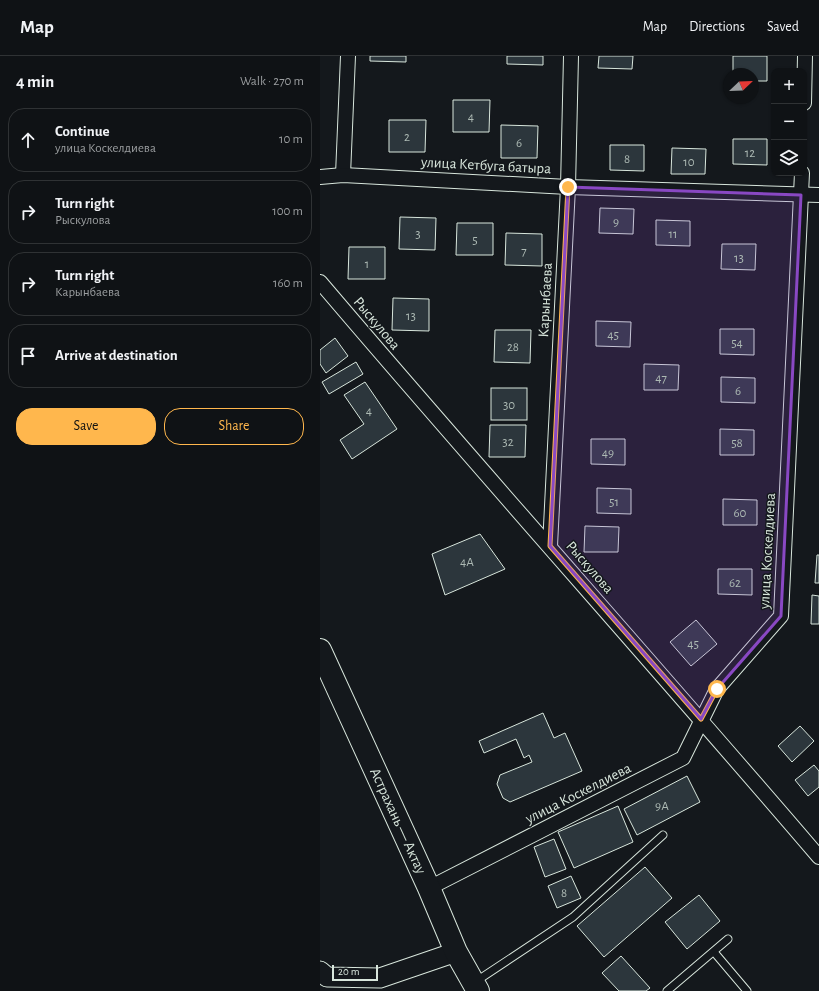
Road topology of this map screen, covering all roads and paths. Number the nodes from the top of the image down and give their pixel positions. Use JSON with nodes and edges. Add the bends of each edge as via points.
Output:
{"nodes":[{"id":1,"x":348,"y":56,"type":"edge"},
{"id":2,"x":571,"y":56,"type":"edge"},
{"id":3,"x":806,"y":56,"type":"edge"},
{"id":4,"x":805,"y":68,"type":"edge"},
{"id":5,"x":344,"y":175,"type":"junction"},
{"id":6,"x":802,"y":176,"type":"edge"},
{"id":7,"x":320,"y":177,"type":"edge"},
{"id":8,"x":568,"y":187,"type":"junction"},
{"id":9,"x":801,"y":195,"type":"junction"},
{"id":10,"x":819,"y":195,"type":"edge"},
{"id":11,"x":320,"y":282,"type":"edge"},
{"id":12,"x":550,"y":546,"type":"junction"},
{"id":13,"x":320,"y":650,"type":"edge"},
{"id":14,"x":701,"y":719,"type":"junction"},
{"id":15,"x":663,"y":835,"type":"dead end"},
{"id":16,"x":819,"y":857,"type":"edge"},
{"id":17,"x":430,"y":888,"type":"junction"},
{"id":18,"x":728,"y":940,"type":"dead end"},
{"id":19,"x":456,"y":952,"type":"junction"},
{"id":20,"x":714,"y":952,"type":"junction"},
{"id":21,"x":322,"y":977,"type":"edge"},
{"id":22,"x":476,"y":987,"type":"edge"},
{"id":23,"x":667,"y":991,"type":"edge"},
{"id":24,"x":747,"y":991,"type":"edge"}],
"edges":[{"from":1,"to":5,"type":"street"},
{"from":2,"to":8,"type":"street","name":"Карынбаева"},
{"from":3,"to":4,"type":"street"},
{"from":5,"to":7,"type":"street","name":"улица Кетбуга батыра"},
{"from":5,"to":8,"type":"street","name":"улица Кетбуга батыра"},
{"from":6,"to":9,"type":"street","name":"улица Коскелдиева"},
{"from":8,"to":9,"type":"street","name":"улица Кетбуга батыра"},
{"from":8,"to":12,"type":"street","name":"Карынбаева"},
{"from":9,"to":10,"type":"street","name":"улица Кетбуга батыра"},
{"from":9,"to":14,"type":"street","name":"улица Коскелдиева","via":[[781,616],[717,689]]},
{"from":11,"to":12,"type":"street","name":"Рыскулова"},
{"from":12,"to":14,"type":"street","name":"Рыскулова"},
{"from":13,"to":17,"type":"highway","name":"Астрахань — Актау"},
{"from":14,"to":16,"type":"street","name":"Рыскулова"},
{"from":14,"to":17,"type":"street","name":"улица Коскелдиева","via":[[683,758]]},
{"from":15,"to":22,"type":"lane","via":[[573,917]]},
{"from":17,"to":19,"type":"highway","name":"Астрахань — Актау"},
{"from":18,"to":20,"type":"lane"},
{"from":19,"to":21,"type":"street","via":[[380,978]]},
{"from":19,"to":22,"type":"highway","name":"Астрахань — Актау"},
{"from":20,"to":23,"type":"lane"},
{"from":20,"to":24,"type":"lane"}]}
